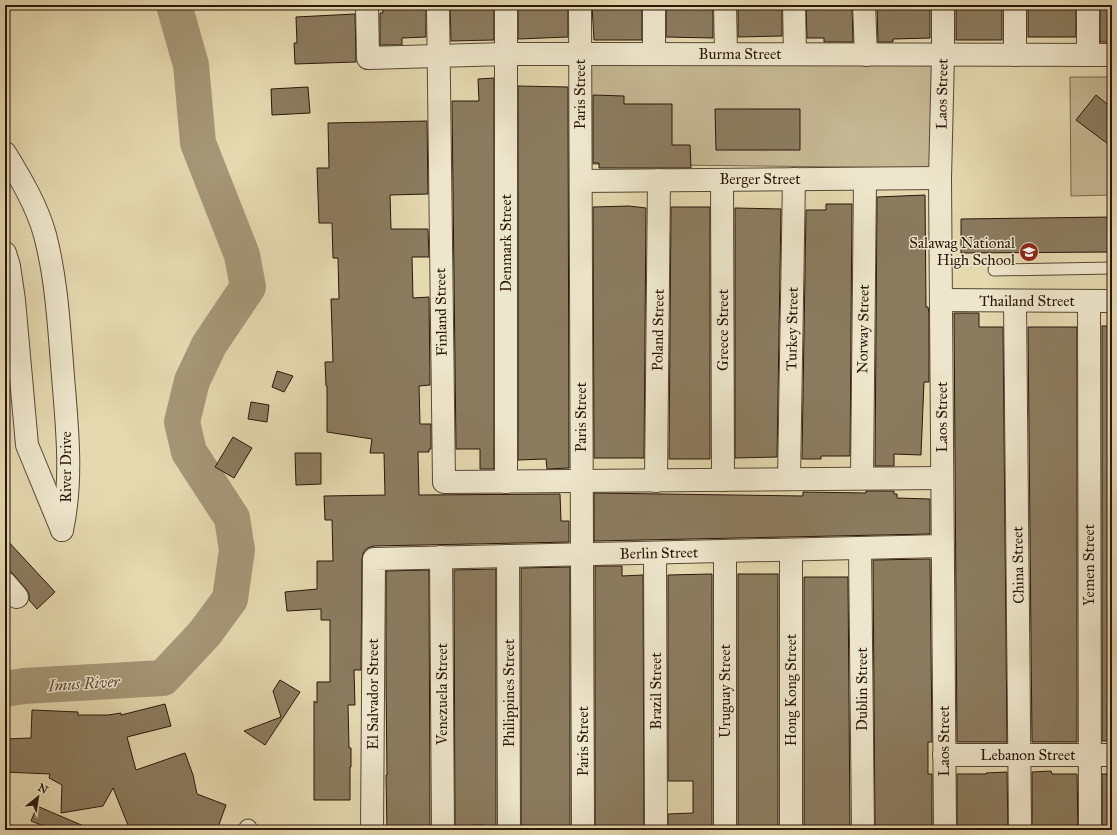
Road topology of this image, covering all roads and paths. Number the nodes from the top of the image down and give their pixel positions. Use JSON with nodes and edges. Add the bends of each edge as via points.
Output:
{"nodes":[{"id":1,"x":367,"y":5,"type":"edge"},
{"id":2,"x":438,"y":5,"type":"edge"},
{"id":3,"x":506,"y":5,"type":"edge"},
{"id":4,"x":580,"y":5,"type":"edge"},
{"id":5,"x":654,"y":5,"type":"edge"},
{"id":6,"x":725,"y":5,"type":"edge"},
{"id":7,"x":794,"y":5,"type":"edge"},
{"id":8,"x":864,"y":5,"type":"edge"},
{"id":9,"x":942,"y":5,"type":"edge"},
{"id":10,"x":1015,"y":5,"type":"edge"},
{"id":11,"x":1088,"y":5,"type":"edge"},
{"id":12,"x":506,"y":54,"type":"junction"},
{"id":13,"x":580,"y":54,"type":"junction"},
{"id":14,"x":654,"y":54,"type":"junction"},
{"id":15,"x":726,"y":54,"type":"junction"},
{"id":16,"x":795,"y":54,"type":"junction"},
{"id":17,"x":866,"y":55,"type":"junction"},
{"id":18,"x":943,"y":55,"type":"junction"},
{"id":19,"x":1015,"y":55,"type":"junction"},
{"id":20,"x":1088,"y":55,"type":"junction"},
{"id":21,"x":1112,"y":55,"type":"edge"},
{"id":22,"x":437,"y":57,"type":"junction"},
{"id":23,"x":5,"y":153,"type":"edge"},
{"id":24,"x":940,"y":178,"type":"junction"},
{"id":25,"x":794,"y":179,"type":"junction"},
{"id":26,"x":865,"y":179,"type":"junction"},
{"id":27,"x":580,"y":180,"type":"junction"},
{"id":28,"x":659,"y":180,"type":"junction"},
{"id":29,"x":722,"y":180,"type":"junction"},
{"id":30,"x":5,"y":253,"type":"edge"},
{"id":31,"x":1112,"y":268,"type":"edge"},
{"id":32,"x":994,"y":270,"type":"dead end"},
{"id":33,"x":941,"y":300,"type":"junction"},
{"id":34,"x":1016,"y":301,"type":"junction"},
{"id":35,"x":1089,"y":301,"type":"junction"},
{"id":36,"x":1112,"y":301,"type":"edge"},
{"id":37,"x":862,"y":478,"type":"junction"},
{"id":38,"x":942,"y":478,"type":"junction"},
{"id":39,"x":789,"y":479,"type":"junction"},
{"id":40,"x":723,"y":480,"type":"junction"},
{"id":41,"x":582,"y":481,"type":"junction"},
{"id":42,"x":656,"y":481,"type":"junction"},
{"id":43,"x":506,"y":482,"type":"junction"},
{"id":44,"x":943,"y":546,"type":"junction"},
{"id":45,"x":860,"y":548,"type":"junction"},
{"id":46,"x":791,"y":550,"type":"junction"},
{"id":47,"x":725,"y":551,"type":"junction"},
{"id":48,"x":655,"y":553,"type":"junction"},
{"id":49,"x":582,"y":554,"type":"junction"},
{"id":50,"x":508,"y":556,"type":"junction"},
{"id":51,"x":441,"y":557,"type":"junction"},
{"id":52,"x":374,"y":559,"type":"joint"},
{"id":53,"x":944,"y":755,"type":"junction"},
{"id":54,"x":1020,"y":755,"type":"junction"},
{"id":55,"x":1089,"y":755,"type":"junction"},
{"id":56,"x":1112,"y":755,"type":"edge"},
{"id":57,"x":372,"y":830,"type":"edge"},
{"id":58,"x":443,"y":830,"type":"edge"},
{"id":59,"x":509,"y":830,"type":"edge"},
{"id":60,"x":583,"y":830,"type":"edge"},
{"id":61,"x":656,"y":830,"type":"edge"},
{"id":62,"x":725,"y":830,"type":"edge"},
{"id":63,"x":791,"y":830,"type":"edge"},
{"id":64,"x":863,"y":830,"type":"edge"},
{"id":65,"x":944,"y":830,"type":"edge"},
{"id":66,"x":1020,"y":830,"type":"edge"},
{"id":67,"x":1090,"y":830,"type":"edge"}],
"edges":[{"from":1,"to":22,"type":"street","name":"Burma Street","via":[[368,58]]},
{"from":2,"to":22,"type":"street","name":"Finland Street"},
{"from":3,"to":12,"type":"street","name":"Denmark Street"},
{"from":4,"to":13,"type":"street","name":"Paris Street"},
{"from":5,"to":14,"type":"street"},
{"from":6,"to":15,"type":"street"},
{"from":7,"to":16,"type":"street"},
{"from":8,"to":17,"type":"street"},
{"from":9,"to":18,"type":"street","name":"Laos Street"},
{"from":10,"to":19,"type":"street"},
{"from":11,"to":20,"type":"street"},
{"from":12,"to":13,"type":"street","name":"Burma Street"},
{"from":12,"to":22,"type":"street","name":"Burma Street"},
{"from":12,"to":43,"type":"street","name":"Denmark Street"},
{"from":13,"to":14,"type":"street","name":"Burma Street"},
{"from":13,"to":27,"type":"street","name":"Paris Street"},
{"from":14,"to":15,"type":"street","name":"Burma Street"},
{"from":15,"to":16,"type":"street","name":"Burma Street"},
{"from":16,"to":17,"type":"street","name":"Burma Street"},
{"from":17,"to":18,"type":"street","name":"Burma Street"},
{"from":18,"to":19,"type":"street","name":"Burma Street"},
{"from":18,"to":24,"type":"street","name":"Laos Street"},
{"from":19,"to":20,"type":"street","name":"Burma Street"},
{"from":20,"to":21,"type":"street","name":"Burma Street"},
{"from":22,"to":43,"type":"street","name":"Finland Street","via":[[444,482]]},
{"from":23,"to":30,"type":"street","name":"River Drive","via":[[32,201],[44,234],[58,304],[68,456],[67,508],[62,530],[27,445],[14,300]]},
{"from":24,"to":26,"type":"street","name":"Berger Street"},
{"from":24,"to":33,"type":"street","name":"Laos Street"},
{"from":25,"to":26,"type":"street","name":"Berger Street"},
{"from":25,"to":29,"type":"street","name":"Berger Street"},
{"from":25,"to":39,"type":"street","name":"Turkey Street"},
{"from":26,"to":37,"type":"street","name":"Norway Street"},
{"from":27,"to":28,"type":"street","name":"Berger Street"},
{"from":27,"to":41,"type":"street","name":"Paris Street"},
{"from":28,"to":29,"type":"street","name":"Berger Street"},
{"from":28,"to":42,"type":"street","name":"Poland Street"},
{"from":29,"to":40,"type":"street","name":"Greece Street"},
{"from":31,"to":32,"type":"lane"},
{"from":33,"to":34,"type":"street","name":"Thailand Street"},
{"from":33,"to":38,"type":"street","name":"Laos Street"},
{"from":34,"to":35,"type":"street","name":"Thailand Street"},
{"from":34,"to":54,"type":"street","name":"China Street"},
{"from":35,"to":36,"type":"street","name":"Thailand Street"},
{"from":35,"to":55,"type":"street","name":"Yemen Street"},
{"from":37,"to":38,"type":"street","name":"Finland Street"},
{"from":37,"to":39,"type":"street","name":"Finland Street"},
{"from":38,"to":44,"type":"street","name":"Laos Street"},
{"from":39,"to":40,"type":"street","name":"Finland Street"},
{"from":40,"to":42,"type":"street","name":"Finland Street"},
{"from":41,"to":42,"type":"street","name":"Finland Street"},
{"from":41,"to":43,"type":"street","name":"Finland Street"},
{"from":41,"to":49,"type":"street","name":"Paris Street"},
{"from":44,"to":45,"type":"street","name":"Berlin Street"},
{"from":44,"to":53,"type":"street","name":"Laos Street"},
{"from":45,"to":46,"type":"street","name":"Berlin Street"},
{"from":45,"to":64,"type":"street","name":"Dublin Street"},
{"from":46,"to":47,"type":"street","name":"Berlin Street"},
{"from":46,"to":63,"type":"street","name":"Hong Kong Street"},
{"from":47,"to":48,"type":"street","name":"Berlin Street"},
{"from":47,"to":62,"type":"street","name":"Uruguay Street"},
{"from":48,"to":49,"type":"street","name":"Berlin Street"},
{"from":48,"to":61,"type":"street","name":"Brazil Street"},
{"from":49,"to":50,"type":"street","name":"Berlin Street"},
{"from":49,"to":60,"type":"street","name":"Paris Street"},
{"from":50,"to":51,"type":"street","name":"Berlin Street"},
{"from":50,"to":59,"type":"street","name":"Philippines Street"},
{"from":51,"to":52,"type":"street","name":"Berlin Street"},
{"from":51,"to":58,"type":"street","name":"Venezuela Street"},
{"from":52,"to":57,"type":"street","name":"El Salvador Street"},
{"from":53,"to":54,"type":"street","name":"Lebanon Street"},
{"from":53,"to":65,"type":"street","name":"Laos Street"},
{"from":54,"to":55,"type":"street","name":"Lebanon Street"},
{"from":54,"to":66,"type":"street","name":"China Street"},
{"from":55,"to":56,"type":"street","name":"Lebanon Street"},
{"from":55,"to":67,"type":"street","name":"Yemen Street"}]}
